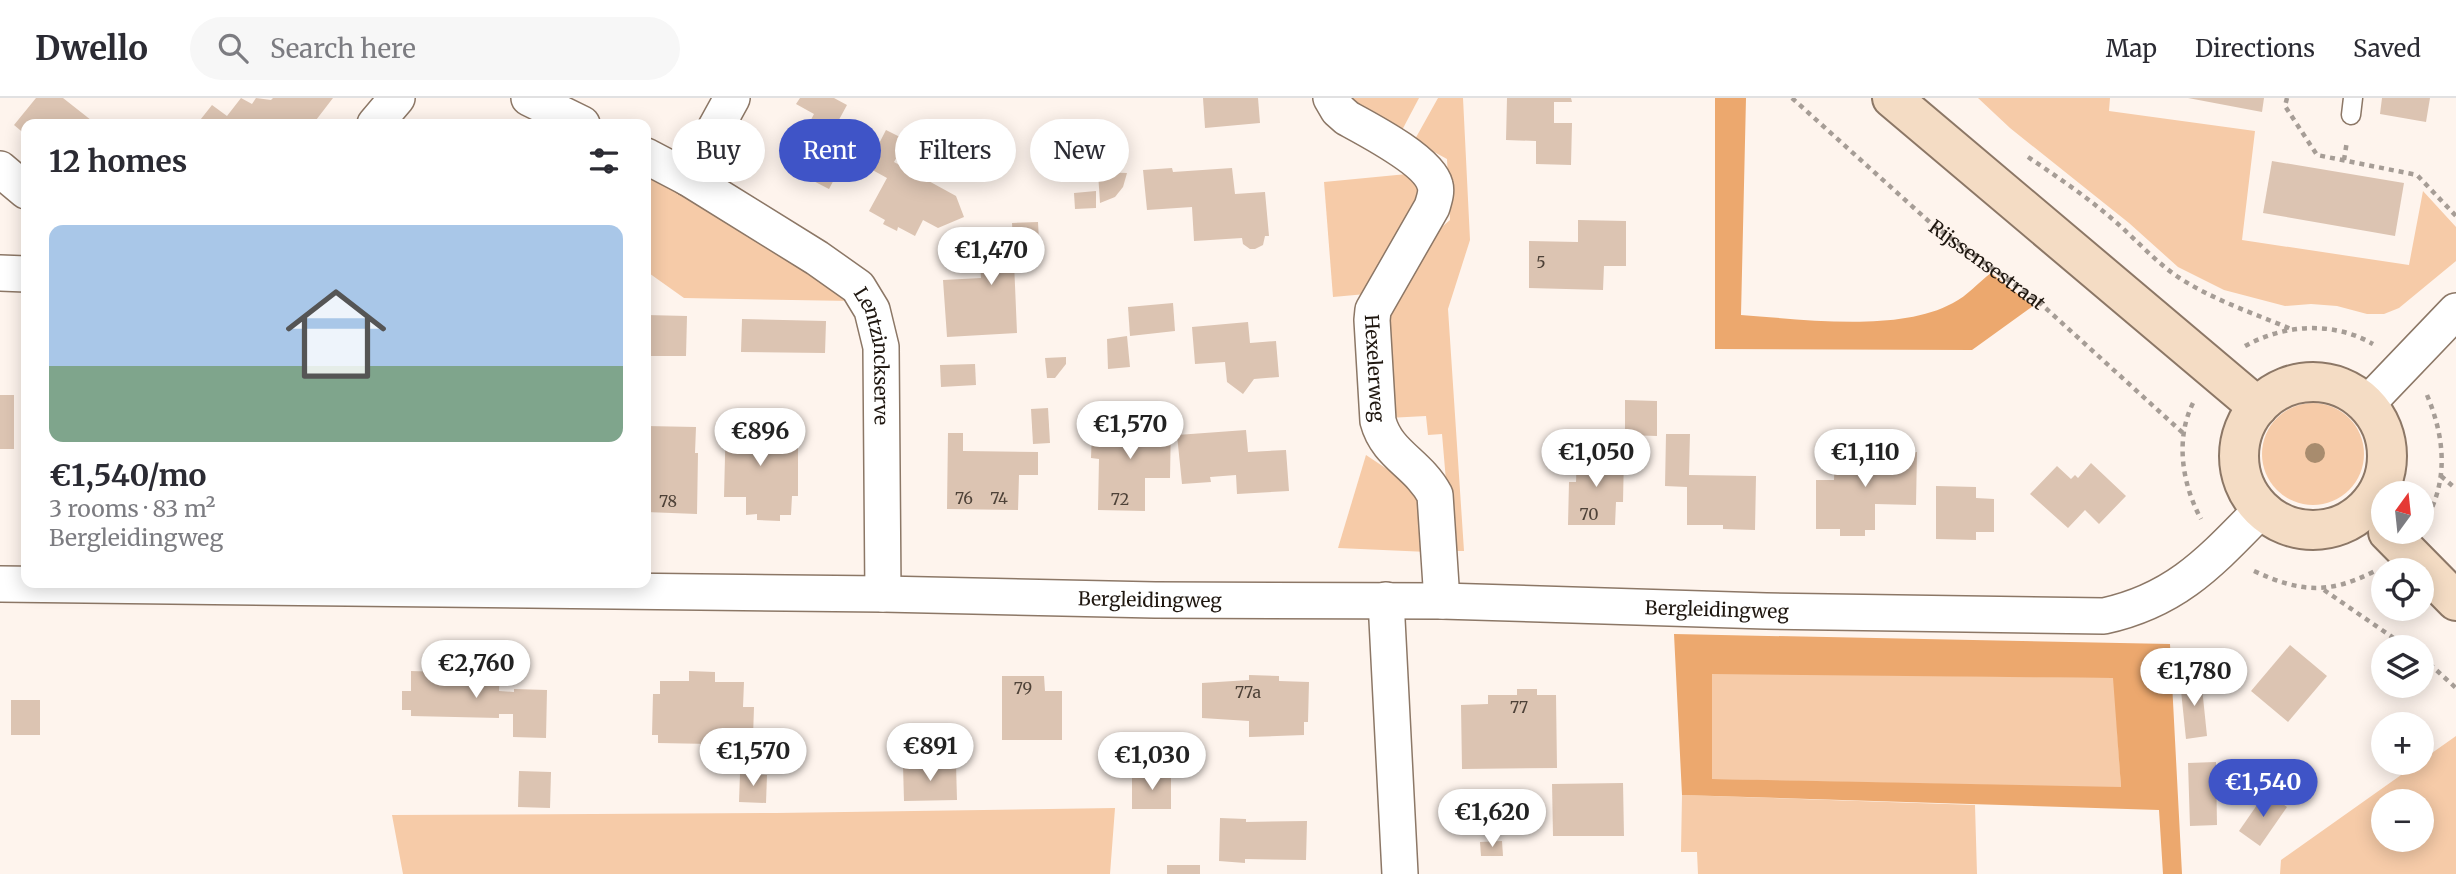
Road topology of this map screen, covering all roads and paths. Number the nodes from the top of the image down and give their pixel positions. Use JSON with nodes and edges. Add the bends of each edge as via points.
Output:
{"nodes":[{"id":1,"x":397,"y":98,"type":"edge"},
{"id":2,"x":529,"y":98,"type":"edge"},
{"id":3,"x":732,"y":98,"type":"edge"},
{"id":4,"x":1331,"y":98,"type":"edge"},
{"id":5,"x":1792,"y":98,"type":"edge"},
{"id":6,"x":1892,"y":98,"type":"edge"},
{"id":7,"x":2287,"y":98,"type":"edge"},
{"id":8,"x":379,"y":119,"type":"edge"},
{"id":9,"x":572,"y":119,"type":"edge"},
{"id":10,"x":720,"y":119,"type":"edge"},
{"id":11,"x":2023,"y":154,"type":"dead end"},
{"id":12,"x":651,"y":159,"type":"edge"},
{"id":13,"x":0,"y":169,"type":"edge"},
{"id":14,"x":672,"y":170,"type":"edge"},
{"id":15,"x":694,"y":182,"type":"edge"},
{"id":16,"x":21,"y":187,"type":"edge"},
{"id":17,"x":2456,"y":216,"type":"edge"},
{"id":18,"x":0,"y":273,"type":"edge"},
{"id":19,"x":21,"y":274,"type":"edge"},
{"id":20,"x":2456,"y":311,"type":"edge"},
{"id":21,"x":2291,"y":329,"type":"junction"},
{"id":22,"x":2403,"y":364,"type":"junction"},
{"id":23,"x":2215,"y":370,"type":"junction"},
{"id":24,"x":2367,"y":404,"type":"junction"},
{"id":25,"x":2258,"y":407,"type":"junction"},
{"id":26,"x":2183,"y":433,"type":"junction"},
{"id":27,"x":2441,"y":475,"type":"junction"},
{"id":28,"x":2383,"y":481,"type":"edge"},
{"id":29,"x":2456,"y":489,"type":"edge"},
{"id":30,"x":2434,"y":501,"type":"edge"},
{"id":31,"x":2261,"y":510,"type":"junction"},
{"id":32,"x":2371,"y":523,"type":"edge"},
{"id":33,"x":2400,"y":544,"type":"edge"},
{"id":34,"x":2224,"y":548,"type":"junction"},
{"id":35,"x":0,"y":584,"type":"edge"},
{"id":36,"x":21,"y":584,"type":"edge"},
{"id":37,"x":354,"y":588,"type":"edge"},
{"id":38,"x":884,"y":594,"type":"junction"},
{"id":39,"x":1386,"y":600,"type":"junction"},
{"id":40,"x":1442,"y":601,"type":"junction"},
{"id":41,"x":2456,"y":601,"type":"edge"},
{"id":42,"x":2389,"y":635,"type":"edge"},
{"id":43,"x":2434,"y":668,"type":"edge"},
{"id":44,"x":2456,"y":688,"type":"edge"},
{"id":45,"x":1400,"y":874,"type":"edge"}],
"edges":[{"from":1,"to":8,"type":"street"},
{"from":2,"to":9,"type":"street"},
{"from":3,"to":10,"type":"street"},
{"from":4,"to":40,"type":"street","name":"Hexelerweg","via":[[1347,118],[1418,161],[1435,184],[1432,207],[1377,301],[1372,320],[1381,432],[1388,445],[1427,480],[1435,495]]},
{"from":5,"to":26,"type":"path","name":"Rijssensestraat","via":[[1934,226],[2040,303]]},
{"from":6,"to":23,"type":"main road"},
{"from":7,"to":17,"type":"path","via":[[2285,106],[2316,155],[2417,175]]},
{"from":11,"to":21,"type":"path","via":[[2112,218],[2177,276]]},
{"from":12,"to":14,"type":"street","name":"Lentzinckserve"},
{"from":13,"to":16,"type":"street"},
{"from":15,"to":38,"type":"street","name":"Lentzinckserve","via":[[858,287],[873,310],[881,347]]},
{"from":18,"to":19,"type":"street"},
{"from":20,"to":22,"type":"street"},
{"from":21,"to":22,"type":"path","via":[[2333,329],[2364,338]]},
{"from":21,"to":23,"type":"path","via":[[2258,338]]},
{"from":22,"to":24,"type":"street"},
{"from":22,"to":27,"type":"path","via":[[2438,421]]},
{"from":23,"to":25,"type":"main road"},
{"from":23,"to":26,"type":"path","via":[[2191,407]]},
{"from":24,"to":25,"type":"main road","via":[[2343,388],[2318,382],[2287,387]]},
{"from":24,"to":28,"type":"main road","via":[[2386,443]]},
{"from":25,"to":31,"type":"main road","via":[[2241,438],[2239,456],[2250,496]]},
{"from":26,"to":34,"type":"path","via":[[2190,499]]},
{"from":27,"to":29,"type":"path"},
{"from":27,"to":30,"type":"path"},
{"from":31,"to":32,"type":"main road","via":[[2281,523],[2305,530]]},
{"from":31,"to":34,"type":"street","name":"Bergleidingweg"},
{"from":33,"to":41,"type":"main road"},
{"from":34,"to":40,"type":"street","name":"Bergleidingweg","via":[[2154,601],[2104,616]]},
{"from":34,"to":42,"type":"path","via":[[2245,566],[2275,581],[2323,589]]},
{"from":35,"to":36,"type":"street","name":"Bergleidingweg"},
{"from":37,"to":38,"type":"street","name":"Bergleidingweg"},
{"from":38,"to":39,"type":"street","name":"Bergleidingweg"},
{"from":39,"to":40,"type":"street","name":"Bergleidingweg"},
{"from":39,"to":45,"type":"street"},
{"from":43,"to":44,"type":"path"}]}
